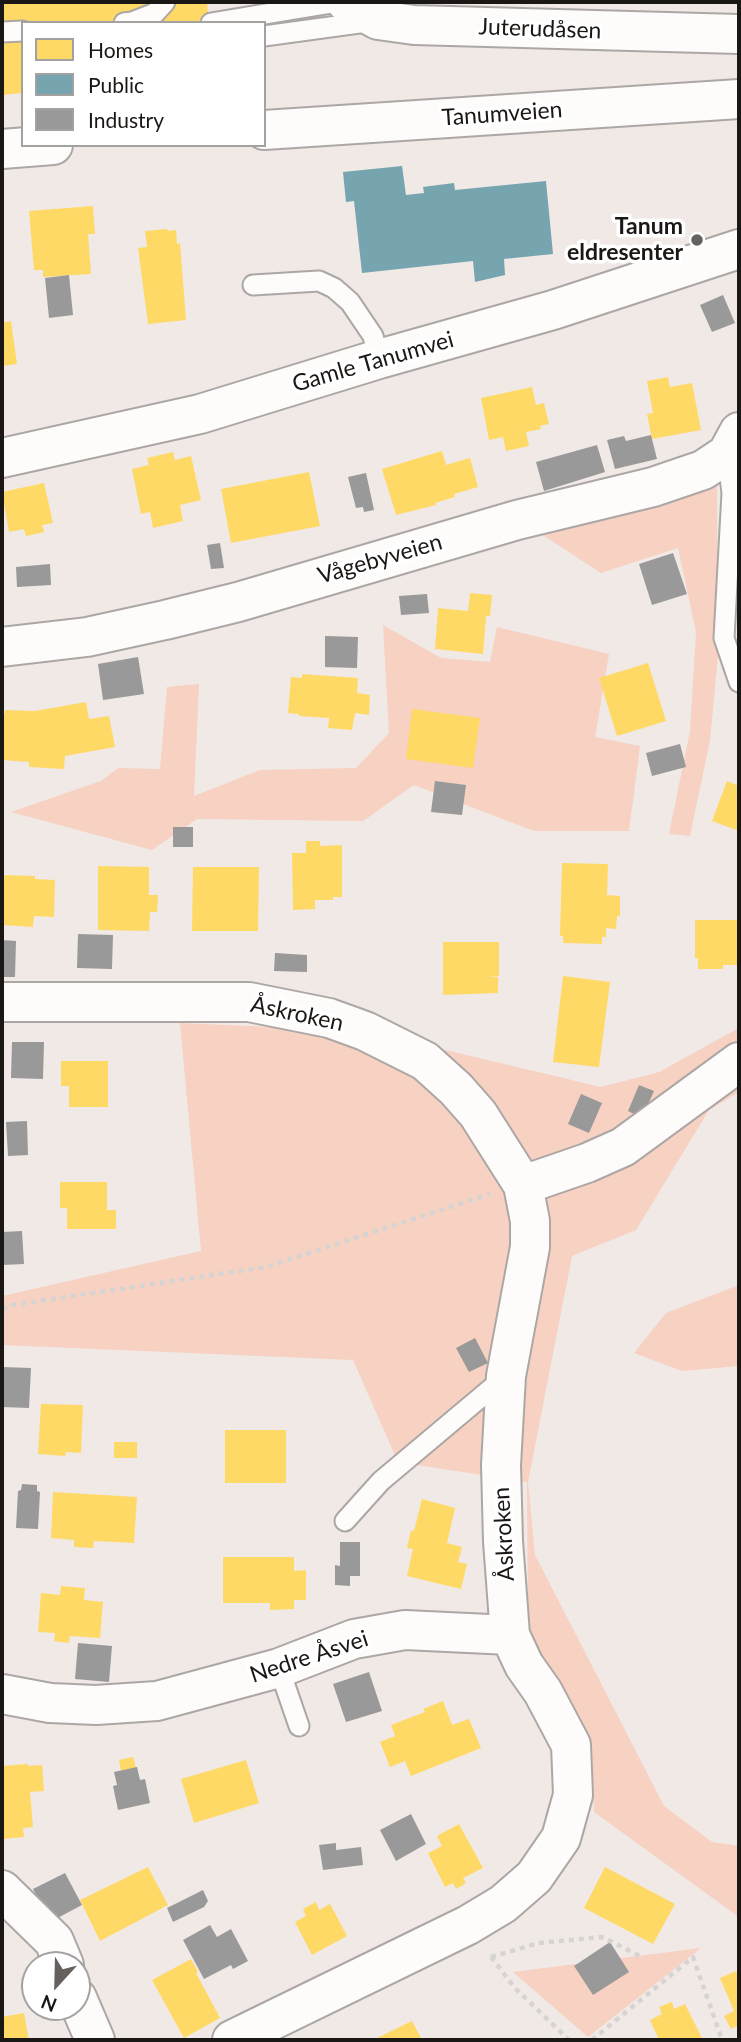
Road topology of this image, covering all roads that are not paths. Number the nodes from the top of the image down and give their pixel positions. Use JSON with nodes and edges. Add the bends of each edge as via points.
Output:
{"nodes":[{"id":1,"x":165,"y":2,"type":"edge"},
{"id":2,"x":338,"y":2,"type":"edge"},
{"id":3,"x":346,"y":2,"type":"edge"},
{"id":4,"x":378,"y":20,"type":"junction"},
{"id":5,"x":135,"y":21,"type":"edge"},
{"id":6,"x":223,"y":21,"type":"edge"},
{"id":7,"x":21,"y":31,"type":"edge"},
{"id":8,"x":2,"y":32,"type":"edge"},
{"id":9,"x":739,"y":34,"type":"edge"},
{"id":10,"x":266,"y":36,"type":"edge"},
{"id":11,"x":739,"y":99,"type":"edge"},
{"id":12,"x":266,"y":130,"type":"edge"},
{"id":13,"x":28,"y":147,"type":"edge"},
{"id":14,"x":2,"y":149,"type":"edge"},
{"id":15,"x":739,"y":249,"type":"edge"},
{"id":16,"x":253,"y":285,"type":"dead end"},
{"id":17,"x":379,"y":359,"type":"junction"},
{"id":18,"x":733,"y":443,"type":"edge"},
{"id":19,"x":2,"y":458,"type":"edge"},
{"id":20,"x":2,"y":648,"type":"edge"},
{"id":21,"x":739,"y":682,"type":"edge"},
{"id":22,"x":2,"y":1002,"type":"edge"},
{"id":23,"x":739,"y":1062,"type":"edge"},
{"id":24,"x":523,"y":1185,"type":"junction"},
{"id":25,"x":506,"y":1376,"type":"junction"},
{"id":26,"x":345,"y":1521,"type":"dead end"},
{"id":27,"x":510,"y":1635,"type":"junction"},
{"id":28,"x":279,"y":1668,"type":"junction"},
{"id":29,"x":2,"y":1694,"type":"edge"},
{"id":30,"x":299,"y":1726,"type":"dead end"},
{"id":31,"x":2,"y":1890,"type":"edge"},
{"id":32,"x":58,"y":1951,"type":"edge"},
{"id":33,"x":87,"y":2021,"type":"edge"},
{"id":34,"x":95,"y":2040,"type":"edge"},
{"id":35,"x":232,"y":2040,"type":"edge"}],
"edges":[{"from":1,"to":5,"type":"lane","via":[[155,13]]},
{"from":2,"to":6,"type":"lane"},
{"from":3,"to":4,"type":"street","name":"Juterudåsen"},
{"from":4,"to":9,"type":"street","name":"Juterudåsen","via":[[414,25]]},
{"from":4,"to":10,"type":"lane"},
{"from":7,"to":8,"type":"lane"},
{"from":11,"to":12,"type":"street","name":"Tanumveien"},
{"from":13,"to":14,"type":"street"},
{"from":15,"to":17,"type":"street","name":"Gamle Tanumvei","via":[[553,310]]},
{"from":16,"to":17,"type":"lane","via":[[318,281],[334,288],[350,302],[373,336]]},
{"from":17,"to":19,"type":"street","name":"Gamle Tanumvei","via":[[200,414]]},
{"from":18,"to":20,"type":"street","name":"Vågebyveien","via":[[703,470],[653,487],[504,523],[238,601],[87,637]]},
{"from":18,"to":21,"type":"lane","via":[[724,638]]},
{"from":22,"to":24,"type":"street","name":"Åskroken","via":[[250,1002],[329,1018],[425,1061],[478,1114]]},
{"from":23,"to":24,"type":"street","via":[[623,1147]]},
{"from":24,"to":25,"type":"street","name":"Åskroken","via":[[530,1247]]},
{"from":25,"to":26,"type":"lane","via":[[381,1481]]},
{"from":25,"to":27,"type":"street","name":"Åskroken","via":[[501,1478]]},
{"from":27,"to":28,"type":"street","name":"Nedre Åsvei","via":[[405,1630],[354,1639]]},
{"from":27,"to":35,"type":"street","via":[[571,1745],[573,1795],[561,1838],[534,1877],[503,1904]]},
{"from":28,"to":29,"type":"street","name":"Nedre Åsvei","via":[[157,1701],[50,1703]]},
{"from":28,"to":30,"type":"lane"},
{"from":31,"to":32,"type":"street","via":[[54,1941]]},
{"from":33,"to":34,"type":"street"}]}
